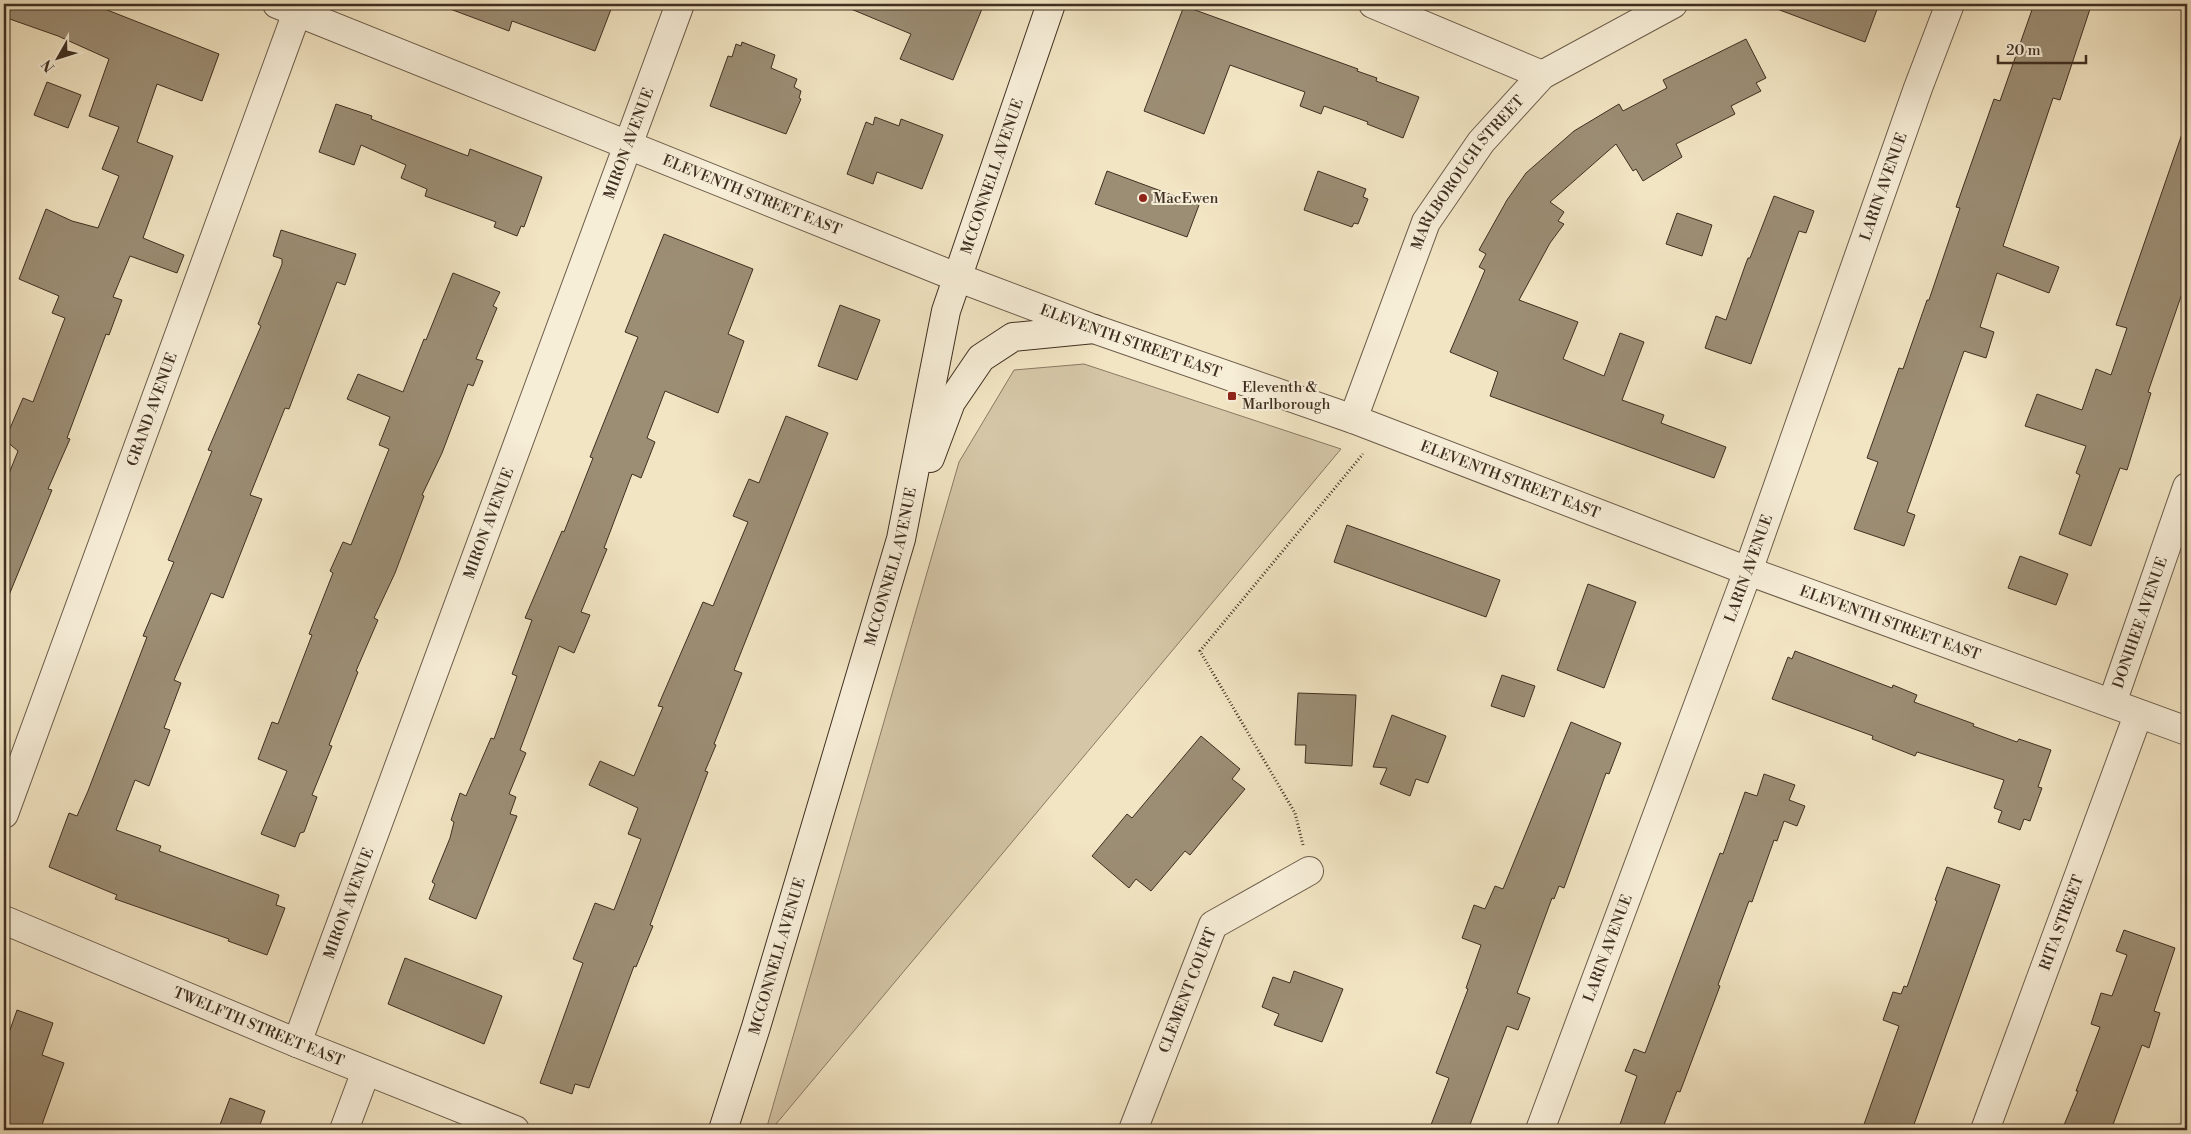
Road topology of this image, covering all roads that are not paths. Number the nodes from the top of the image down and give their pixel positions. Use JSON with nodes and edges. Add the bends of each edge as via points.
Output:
{"nodes":[{"id":1,"x":680,"y":4,"type":"edge"},
{"id":2,"x":1051,"y":4,"type":"edge"},
{"id":3,"x":1373,"y":4,"type":"edge"},
{"id":4,"x":1673,"y":4,"type":"edge"},
{"id":5,"x":1950,"y":4,"type":"edge"},
{"id":6,"x":291,"y":7,"type":"edge"},
{"id":7,"x":1542,"y":74,"type":"junction"},
{"id":8,"x":629,"y":146,"type":"junction"},
{"id":9,"x":959,"y":278,"type":"junction"},
{"id":10,"x":1094,"y":329,"type":"junction"},
{"id":11,"x":1353,"y":419,"type":"junction"},
{"id":12,"x":2187,"y":486,"type":"edge"},
{"id":13,"x":900,"y":539,"type":"junction"},
{"id":14,"x":1748,"y":571,"type":"junction"},
{"id":15,"x":2112,"y":703,"type":"junction"},
{"id":16,"x":2138,"y":715,"type":"junction"},
{"id":17,"x":2187,"y":731,"type":"edge"},
{"id":18,"x":4,"y":814,"type":"edge"},
{"id":19,"x":1309,"y":871,"type":"road end"},
{"id":20,"x":4,"y":920,"type":"edge"},
{"id":21,"x":297,"y":1043,"type":"junction"},
{"id":22,"x":366,"y":1071,"type":"junction"},
{"id":23,"x":344,"y":1130,"type":"edge"},
{"id":24,"x":515,"y":1130,"type":"edge"},
{"id":25,"x":723,"y":1130,"type":"edge"},
{"id":26,"x":1133,"y":1130,"type":"edge"},
{"id":27,"x":1540,"y":1130,"type":"edge"},
{"id":28,"x":1985,"y":1130,"type":"edge"}],
"edges":[{"from":1,"to":8,"type":"street","name":"MIRON AVENUE"},
{"from":2,"to":9,"type":"street","name":"MCCONNELL AVENUE"},
{"from":3,"to":7,"type":"street"},
{"from":4,"to":7,"type":"street","name":"MARLBOROUGH STREET"},
{"from":5,"to":14,"type":"street","name":"LARIN AVENUE"},
{"from":6,"to":8,"type":"street","name":"ELEVENTH STREET EAST"},
{"from":6,"to":18,"type":"street","name":"GRAND AVENUE"},
{"from":7,"to":11,"type":"street","name":"MARLBOROUGH STREET","via":[[1480,142],[1426,222]]},
{"from":8,"to":9,"type":"street","name":"ELEVENTH STREET EAST"},
{"from":8,"to":21,"type":"street","name":"MIRON AVENUE"},
{"from":9,"to":10,"type":"street","name":"ELEVENTH STREET EAST"},
{"from":9,"to":13,"type":"street","name":"MCCONNELL AVENUE","via":[[946,311]]},
{"from":10,"to":11,"type":"street","name":"ELEVENTH STREET EAST"},
{"from":10,"to":13,"type":"street","via":[[1013,337],[981,358],[951,402]]},
{"from":11,"to":14,"type":"street","name":"ELEVENTH STREET EAST"},
{"from":12,"to":15,"type":"street","name":"DONIHEE AVENUE"},
{"from":13,"to":25,"type":"street","name":"MCCONNELL AVENUE"},
{"from":14,"to":15,"type":"street","name":"ELEVENTH STREET EAST"},
{"from":14,"to":27,"type":"street","name":"LARIN AVENUE"},
{"from":15,"to":16,"type":"street","name":"ELEVENTH STREET EAST"},
{"from":16,"to":17,"type":"street","name":"ELEVENTH STREET EAST"},
{"from":16,"to":28,"type":"street","name":"RITA STREET"},
{"from":19,"to":26,"type":"street","name":"CLEMENT COURT","via":[[1213,925]]},
{"from":20,"to":21,"type":"street","name":"TWELFTH STREET EAST"},
{"from":21,"to":22,"type":"street","name":"TWELFTH STREET EAST"},
{"from":22,"to":23,"type":"street"},
{"from":22,"to":24,"type":"street","name":"TWELFTH STREET EAST"}]}
